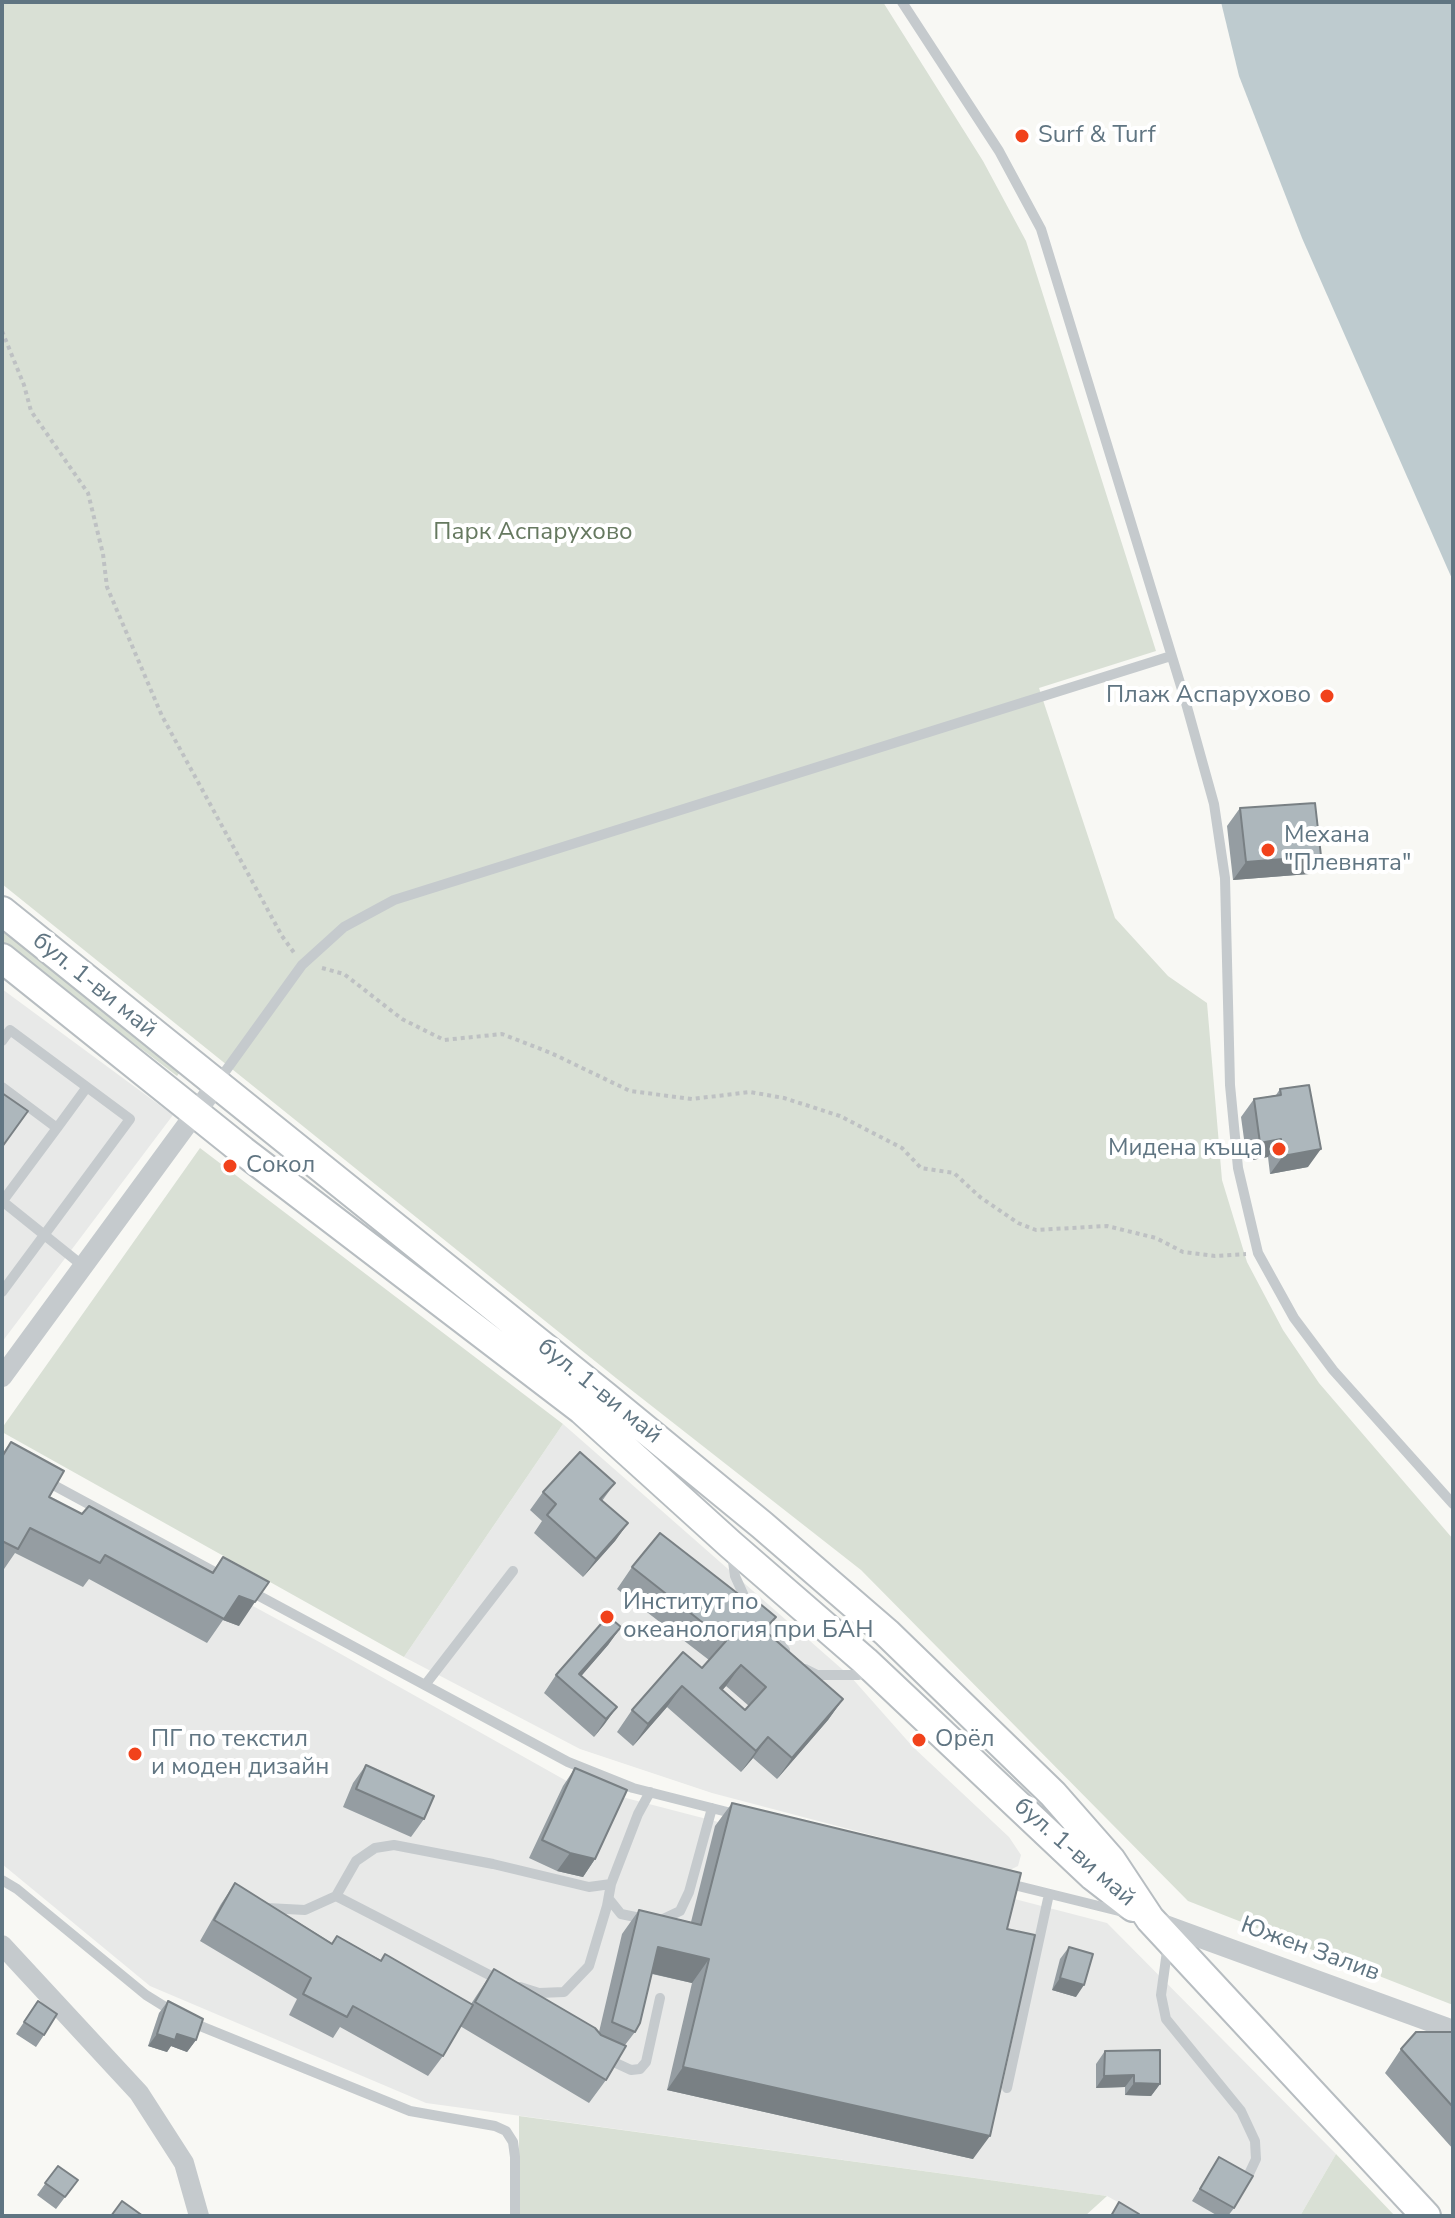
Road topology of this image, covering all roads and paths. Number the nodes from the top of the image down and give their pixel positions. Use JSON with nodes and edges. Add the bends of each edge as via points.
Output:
{"nodes":[{"id":1,"x":902,"y":2,"type":"edge"},
{"id":2,"x":2,"y":331,"type":"edge"},
{"id":3,"x":1171,"y":656,"type":"junction"},
{"id":4,"x":2,"y":911,"type":"edge"},
{"id":5,"x":2,"y":958,"type":"edge"},
{"id":6,"x":302,"y":965,"type":"junction"},
{"id":7,"x":2,"y":1041,"type":"edge"},
{"id":8,"x":216,"y":1085,"type":"junction"},
{"id":9,"x":2,"y":1087,"type":"edge"},
{"id":10,"x":87,"y":1087,"type":"junction"},
{"id":11,"x":197,"y":1111,"type":"junction"},
{"id":12,"x":57,"y":1128,"type":"junction"},
{"id":13,"x":2,"y":1202,"type":"edge"},
{"id":14,"x":44,"y":1235,"type":"junction"},
{"id":15,"x":1258,"y":1253,"type":"junction"},
{"id":16,"x":83,"y":1266,"type":"junction"},
{"id":17,"x":2,"y":1292,"type":"edge"},
{"id":18,"x":2,"y":1377,"type":"edge"},
{"id":19,"x":30,"y":1473,"type":"edge"},
{"id":20,"x":1453,"y":1504,"type":"edge"},
{"id":21,"x":730,"y":1544,"type":"junction"},
{"id":22,"x":513,"y":1571,"type":"dead end"},
{"id":23,"x":227,"y":1579,"type":"edge"},
{"id":24,"x":241,"y":1586,"type":"edge"},
{"id":25,"x":874,"y":1669,"type":"junction"},
{"id":26,"x":425,"y":1685,"type":"junction"},
{"id":27,"x":650,"y":1792,"type":"junction"},
{"id":28,"x":712,"y":1808,"type":"junction"},
{"id":29,"x":758,"y":1820,"type":"edge"},
{"id":30,"x":988,"y":1878,"type":"edge"},
{"id":31,"x":2,"y":1880,"type":"edge"},
{"id":32,"x":611,"y":1884,"type":"junction"},
{"id":33,"x":1049,"y":1894,"type":"junction"},
{"id":34,"x":336,"y":1896,"type":"junction"},
{"id":35,"x":609,"y":1899,"type":"junction"},
{"id":36,"x":261,"y":1907,"type":"edge"},
{"id":37,"x":1159,"y":1929,"type":"junction"},
{"id":38,"x":2,"y":1945,"type":"edge"},
{"id":39,"x":539,"y":1993,"type":"junction"},
{"id":40,"x":660,"y":1998,"type":"dead end"},
{"id":41,"x":549,"y":2005,"type":"edge"},
{"id":42,"x":1453,"y":2030,"type":"edge"},
{"id":43,"x":588,"y":2051,"type":"edge"},
{"id":44,"x":1007,"y":2088,"type":"edge"},
{"id":45,"x":1249,"y":2174,"type":"edge"},
{"id":46,"x":199,"y":2216,"type":"edge"},
{"id":47,"x":515,"y":2216,"type":"edge"},
{"id":48,"x":1426,"y":2216,"type":"edge"}],
"edges":[{"from":1,"to":3,"type":"lane","via":[[999,151],[1041,229]]},
{"from":2,"to":6,"type":"path","via":[[31,411],[88,493],[107,587],[162,716]]},
{"from":3,"to":6,"type":"lane","via":[[394,900],[344,927]]},
{"from":3,"to":15,"type":"lane","via":[[1214,804],[1225,878],[1230,1085],[1238,1168]]},
{"from":4,"to":8,"type":"main road","name":"бул. 1-ви май"},
{"from":5,"to":11,"type":"main road","name":"бул. 1-ви май"},
{"from":6,"to":8,"type":"lane"},
{"from":6,"to":15,"type":"path","via":[[344,974],[402,1019],[444,1040],[502,1034],[630,1091],[692,1099],[750,1092],[840,1116],[902,1148],[921,1168],[954,1173],[980,1197],[1036,1230],[1107,1226],[1156,1238],[1183,1252]]},
{"from":7,"to":10,"type":"lane","via":[[10,1030]]},
{"from":8,"to":11,"type":"street"},
{"from":8,"to":37,"type":"main road","name":"бул. 1-ви май","via":[[594,1387],[887,1633],[1053,1794],[1111,1860]]},
{"from":9,"to":12,"type":"lane"},
{"from":10,"to":12,"type":"lane"},
{"from":10,"to":14,"type":"lane","via":[[130,1119]]},
{"from":11,"to":16,"type":"street"},
{"from":11,"to":21,"type":"main road","name":"бул. 1-ви май","via":[[582,1410]]},
{"from":12,"to":13,"type":"lane"},
{"from":13,"to":14,"type":"lane"},
{"from":14,"to":16,"type":"lane"},
{"from":14,"to":17,"type":"lane"},
{"from":15,"to":20,"type":"lane","via":[[1294,1318],[1333,1370]]},
{"from":16,"to":18,"type":"street"},
{"from":19,"to":23,"type":"lane"},
{"from":21,"to":25,"type":"main road","name":"бул. 1-ви май"},
{"from":21,"to":25,"type":"lane","via":[[735,1576],[749,1607],[800,1666],[817,1675],[858,1675]]},
{"from":22,"to":26,"type":"lane"},
{"from":24,"to":26,"type":"lane"},
{"from":25,"to":37,"type":"main road","name":"бул. 1-ви май","via":[[1093,1876]]},
{"from":26,"to":27,"type":"lane","via":[[568,1762]]},
{"from":27,"to":28,"type":"lane"},
{"from":27,"to":32,"type":"lane"},
{"from":28,"to":29,"type":"lane"},
{"from":28,"to":35,"type":"lane","via":[[680,1911],[661,1920],[645,1919],[621,1914]]},
{"from":30,"to":33,"type":"lane"},
{"from":31,"to":47,"type":"lane","via":[[146,1995],[187,2020],[410,2111],[506,2131],[515,2157]]},
{"from":32,"to":34,"type":"lane","via":[[589,1887],[394,1845],[375,1848],[356,1861]]},
{"from":32,"to":35,"type":"lane"},
{"from":33,"to":37,"type":"lane"},
{"from":33,"to":44,"type":"lane"},
{"from":34,"to":36,"type":"lane","via":[[305,1910]]},
{"from":34,"to":39,"type":"lane","via":[[507,1983]]},
{"from":35,"to":39,"type":"lane","via":[[589,1966],[564,1992]]},
{"from":37,"to":42,"type":"street","name":"Южен Залив"},
{"from":37,"to":45,"type":"lane","via":[[1166,2019],[1241,2111],[1255,2141],[1256,2159]]},
{"from":37,"to":48,"type":"main road","name":"бул. 1-ви май"},
{"from":38,"to":46,"type":"street","via":[[139,2093],[184,2163]]},
{"from":39,"to":41,"type":"lane"},
{"from":40,"to":43,"type":"lane","via":[[640,2069]]}]}
